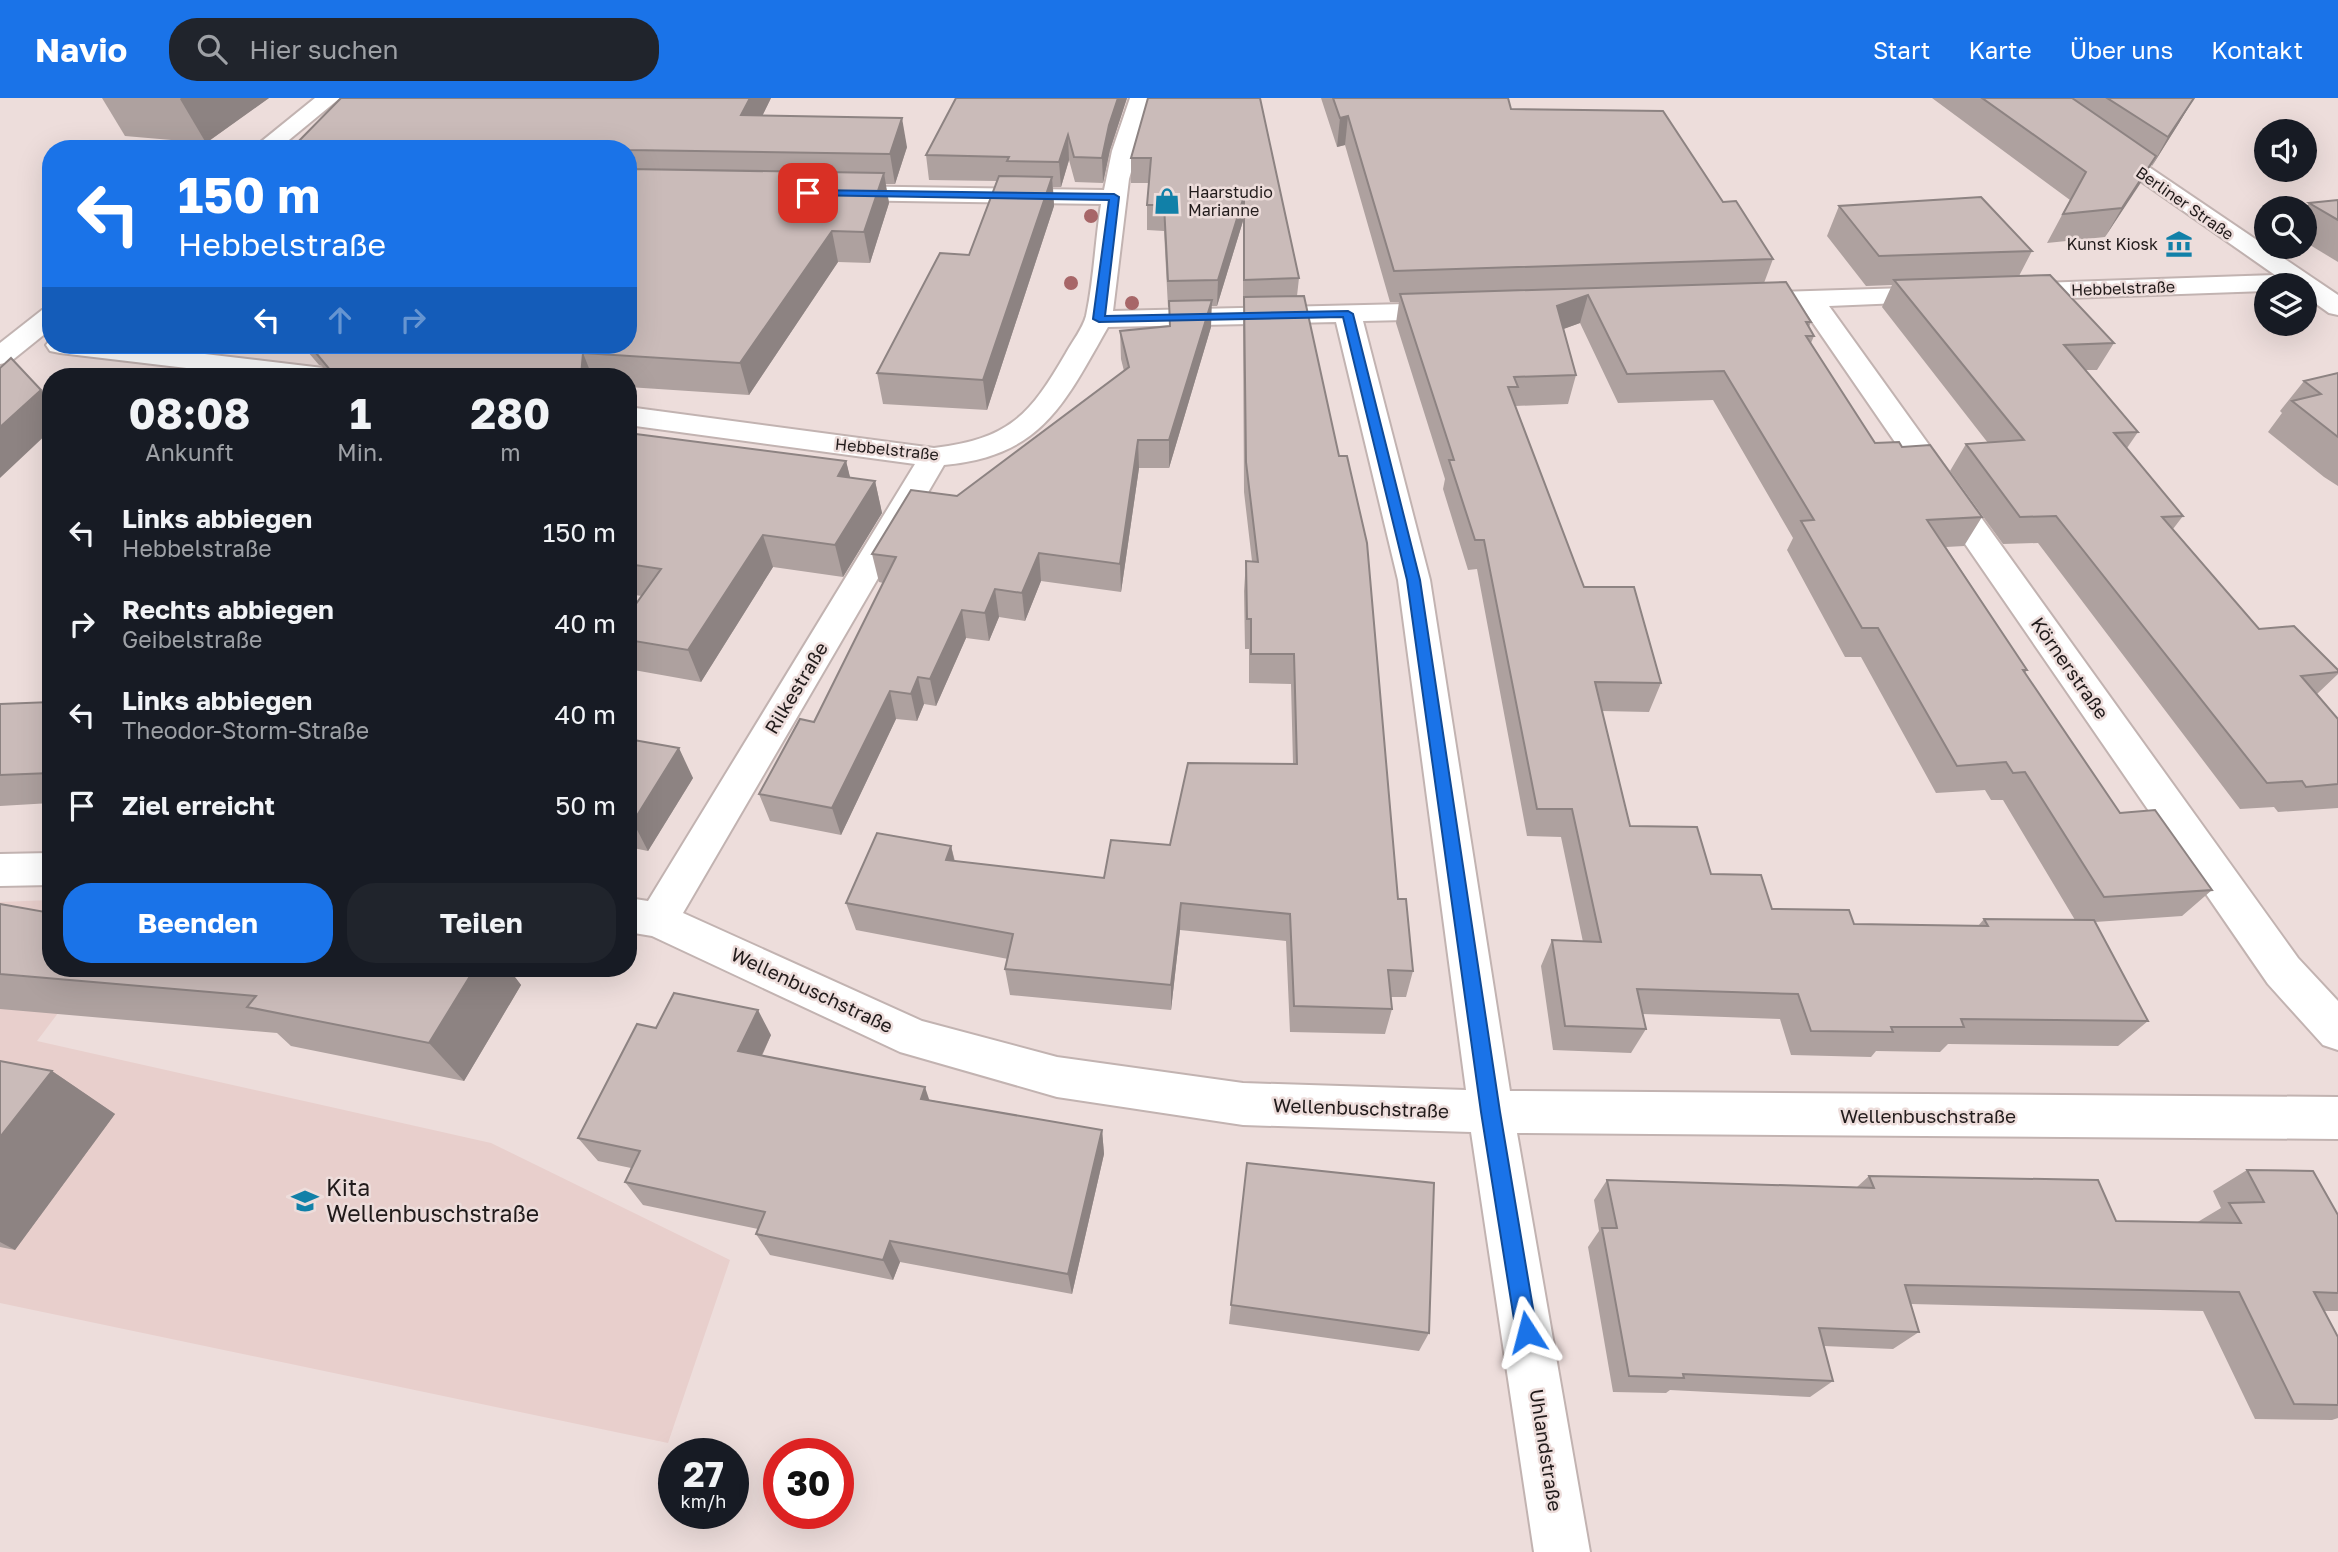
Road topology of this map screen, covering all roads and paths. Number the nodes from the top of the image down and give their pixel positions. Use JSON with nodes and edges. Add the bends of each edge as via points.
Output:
{"nodes":[{"id":1,"x":318,"y":98,"type":"edge"},
{"id":2,"x":328,"y":98,"type":"edge"},
{"id":3,"x":1141,"y":98,"type":"edge"},
{"id":4,"x":2033,"y":98,"type":"edge"},
{"id":5,"x":274,"y":140,"type":"edge"},
{"id":6,"x":808,"y":193,"type":"edge"},
{"id":7,"x":1114,"y":197,"type":"junction"},
{"id":8,"x":2287,"y":273,"type":"edge"},
{"id":9,"x":2254,"y":284,"type":"edge"},
{"id":10,"x":1990,"y":293,"type":"edge"},
{"id":11,"x":2317,"y":293,"type":"edge"},
{"id":12,"x":1962,"y":294,"type":"edge"},
{"id":13,"x":1810,"y":299,"type":"junction"},
{"id":14,"x":1715,"y":302,"type":"edge"},
{"id":15,"x":2338,"y":307,"type":"edge"},
{"id":16,"x":1468,"y":310,"type":"edge"},
{"id":17,"x":1348,"y":314,"type":"junction"},
{"id":18,"x":1099,"y":319,"type":"junction"},
{"id":19,"x":42,"y":323,"type":"edge"},
{"id":20,"x":42,"y":345,"type":"edge"},
{"id":21,"x":10,"y":348,"type":"edge"},
{"id":22,"x":137,"y":354,"type":"edge"},
{"id":23,"x":234,"y":354,"type":"edge"},
{"id":24,"x":223,"y":364,"type":"junction"},
{"id":25,"x":256,"y":368,"type":"edge"},
{"id":26,"x":637,"y":417,"type":"edge"},
{"id":27,"x":934,"y":457,"type":"junction"},
{"id":28,"x":42,"y":869,"type":"edge"},
{"id":29,"x":0,"y":870,"type":"edge"},
{"id":30,"x":643,"y":917,"type":"edge"},
{"id":31,"x":2338,"y":1031,"type":"edge"},
{"id":32,"x":1491,"y":1112,"type":"junction"},
{"id":33,"x":2338,"y":1118,"type":"edge"},
{"id":34,"x":1562,"y":1552,"type":"edge"}],
"edges":[{"from":1,"to":2,"type":"street"},
{"from":2,"to":5,"type":"street"},
{"from":3,"to":7,"type":"street"},
{"from":4,"to":8,"type":"street","name":"Berliner Straße"},
{"from":6,"to":7,"type":"street"},
{"from":7,"to":18,"type":"street"},
{"from":9,"to":10,"type":"street","name":"Hebbelstraße"},
{"from":11,"to":15,"type":"street","name":"Berliner Straße"},
{"from":12,"to":13,"type":"street"},
{"from":13,"to":14,"type":"street"},
{"from":13,"to":31,"type":"street","name":"Körnerstraße","via":[[2283,971]]},
{"from":16,"to":17,"type":"street"},
{"from":17,"to":18,"type":"street"},
{"from":17,"to":32,"type":"street","name":"Uhlandstraße","via":[[1414,580]]},
{"from":18,"to":27,"type":"street","name":"Hebbelstraße","via":[[1035,420],[977,451]]},
{"from":19,"to":21,"type":"street"},
{"from":20,"to":21,"type":"street"},
{"from":22,"to":24,"type":"street"},
{"from":23,"to":24,"type":"street"},
{"from":24,"to":25,"type":"street"},
{"from":26,"to":27,"type":"street","name":"Hebbelstraße"},
{"from":27,"to":30,"type":"street","name":"Rilkestraße"},
{"from":28,"to":29,"type":"street"},
{"from":30,"to":32,"type":"street","name":"Wellenbuschstraße","via":[[915,1038],[1057,1077],[1243,1104]]},
{"from":32,"to":33,"type":"street","name":"Wellenbuschstraße"},
{"from":32,"to":34,"type":"street","name":"Uhlandstraße"}]}
